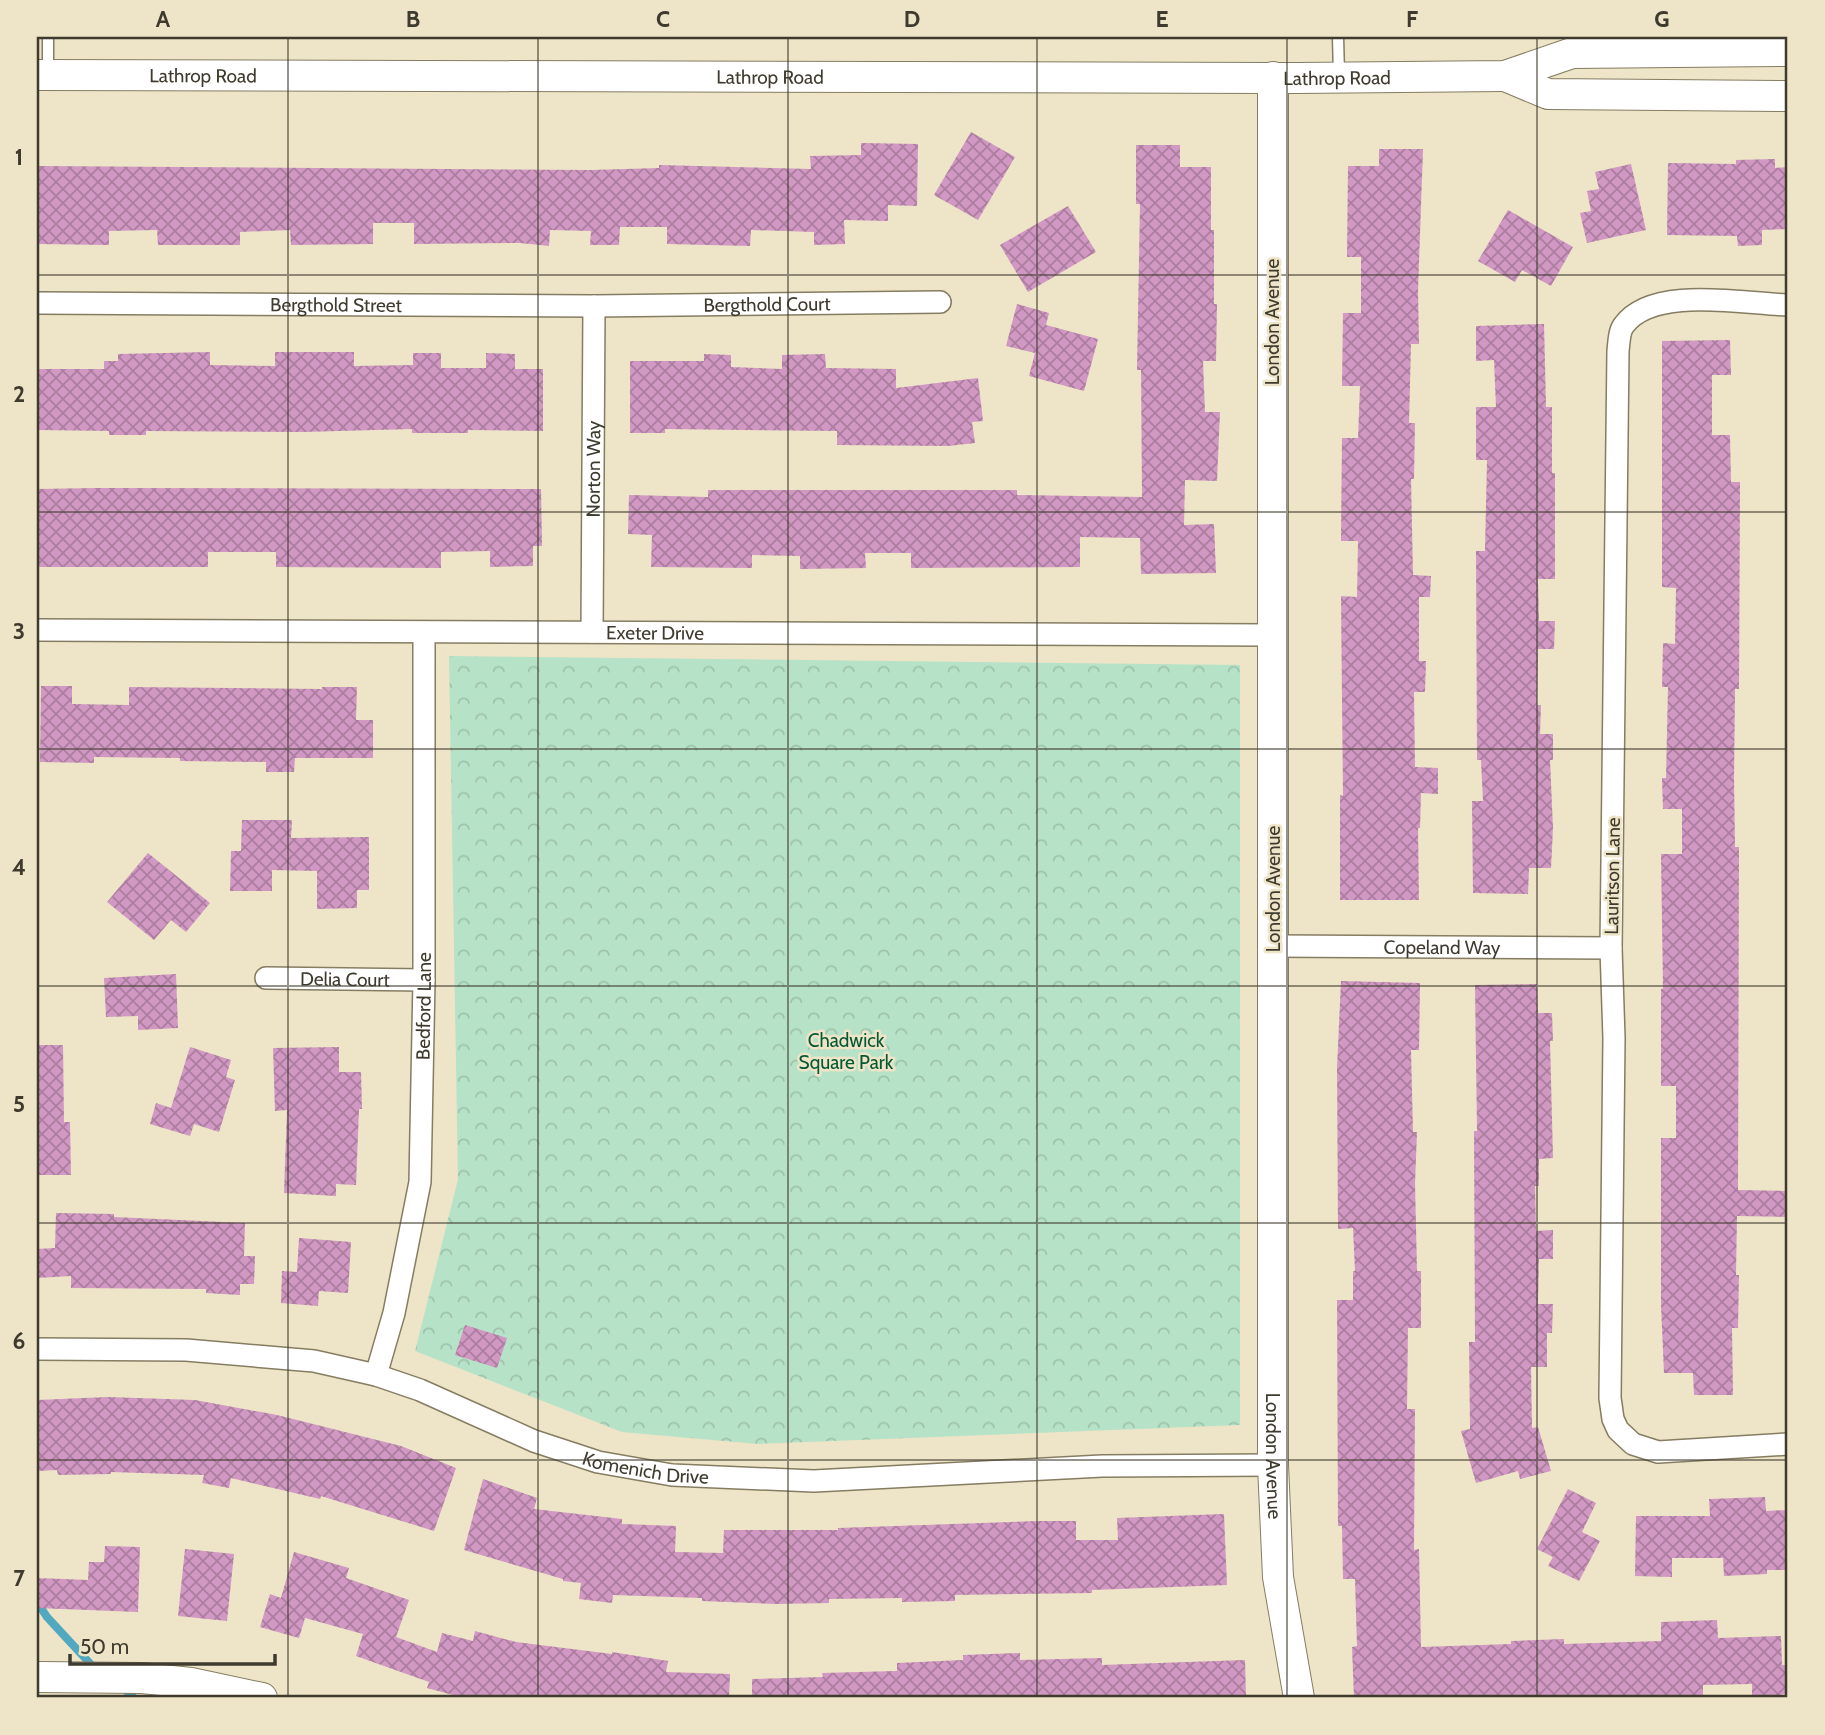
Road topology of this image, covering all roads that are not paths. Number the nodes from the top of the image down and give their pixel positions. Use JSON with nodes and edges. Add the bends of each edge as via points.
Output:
{"nodes":[{"id":1,"x":48,"y":37,"type":"edge"},
{"id":2,"x":1338,"y":37,"type":"edge"},
{"id":3,"x":1788,"y":51,"type":"edge"},
{"id":4,"x":43,"y":75,"type":"edge"},
{"id":5,"x":1505,"y":76,"type":"junction"},
{"id":6,"x":1273,"y":77,"type":"junction"},
{"id":7,"x":1339,"y":77,"type":"junction"},
{"id":8,"x":1788,"y":96,"type":"edge"},
{"id":9,"x":940,"y":302,"type":"dead end"},
{"id":10,"x":37,"y":303,"type":"edge"},
{"id":11,"x":1788,"y":305,"type":"edge"},
{"id":12,"x":594,"y":306,"type":"junction"},
{"id":13,"x":37,"y":630,"type":"edge"},
{"id":14,"x":424,"y":632,"type":"junction"},
{"id":15,"x":592,"y":632,"type":"junction"},
{"id":16,"x":1272,"y":635,"type":"junction"},
{"id":17,"x":1274,"y":946,"type":"junction"},
{"id":18,"x":1611,"y":948,"type":"junction"},
{"id":19,"x":266,"y":978,"type":"dead end"},
{"id":20,"x":424,"y":980,"type":"junction"},
{"id":21,"x":37,"y":1349,"type":"edge"},
{"id":22,"x":376,"y":1375,"type":"junction"},
{"id":23,"x":1788,"y":1444,"type":"edge"},
{"id":24,"x":1273,"y":1465,"type":"junction"},
{"id":25,"x":37,"y":1677,"type":"edge"},
{"id":26,"x":262,"y":1698,"type":"edge"},
{"id":27,"x":1299,"y":1698,"type":"edge"}],
"edges":[{"from":1,"to":4,"type":"lane"},
{"from":2,"to":7,"type":"lane"},
{"from":3,"to":5,"type":"main road","name":"Lathrop Road","via":[[1572,53]]},
{"from":4,"to":6,"type":"main road","name":"Lathrop Road"},
{"from":5,"to":7,"type":"main road","name":"Lathrop Road"},
{"from":5,"to":8,"type":"main road","name":"Lathrop Road","via":[[1548,94]]},
{"from":6,"to":7,"type":"main road","name":"Lathrop Road"},
{"from":6,"to":16,"type":"main road","name":"London Avenue"},
{"from":9,"to":12,"type":"street","name":"Bergthold Court"},
{"from":10,"to":12,"type":"street","name":"Bergthold Street"},
{"from":11,"to":18,"type":"street","name":"Lauritson Lane","via":[[1669,302],[1649,306],[1622,327],[1618,351]]},
{"from":12,"to":15,"type":"street","name":"Norton Way"},
{"from":13,"to":14,"type":"street","name":"Exeter Drive"},
{"from":14,"to":15,"type":"street","name":"Exeter Drive"},
{"from":14,"to":20,"type":"street","name":"Bedford Lane"},
{"from":15,"to":16,"type":"street","name":"Exeter Drive"},
{"from":16,"to":17,"type":"main road","name":"London Avenue"},
{"from":17,"to":18,"type":"street","name":"Copeland Way"},
{"from":17,"to":24,"type":"main road","name":"London Avenue"},
{"from":18,"to":23,"type":"street","name":"Lauritson Lane","via":[[1613,1419],[1633,1444],[1658,1452]]},
{"from":19,"to":20,"type":"street","name":"Delia Court"},
{"from":20,"to":22,"type":"street","name":"Bedford Lane","via":[[420,1182],[394,1313]]},
{"from":21,"to":22,"type":"street","name":"Komenich Drive","via":[[186,1350],[314,1361]]},
{"from":22,"to":24,"type":"street","name":"Komenich Drive","via":[[421,1390],[534,1441],[598,1462],[671,1475],[814,1481],[1102,1466]]},
{"from":24,"to":27,"type":"main road","name":"London Avenue","via":[[1278,1577]]},
{"from":25,"to":26,"type":"main road","via":[[142,1678]]}]}
